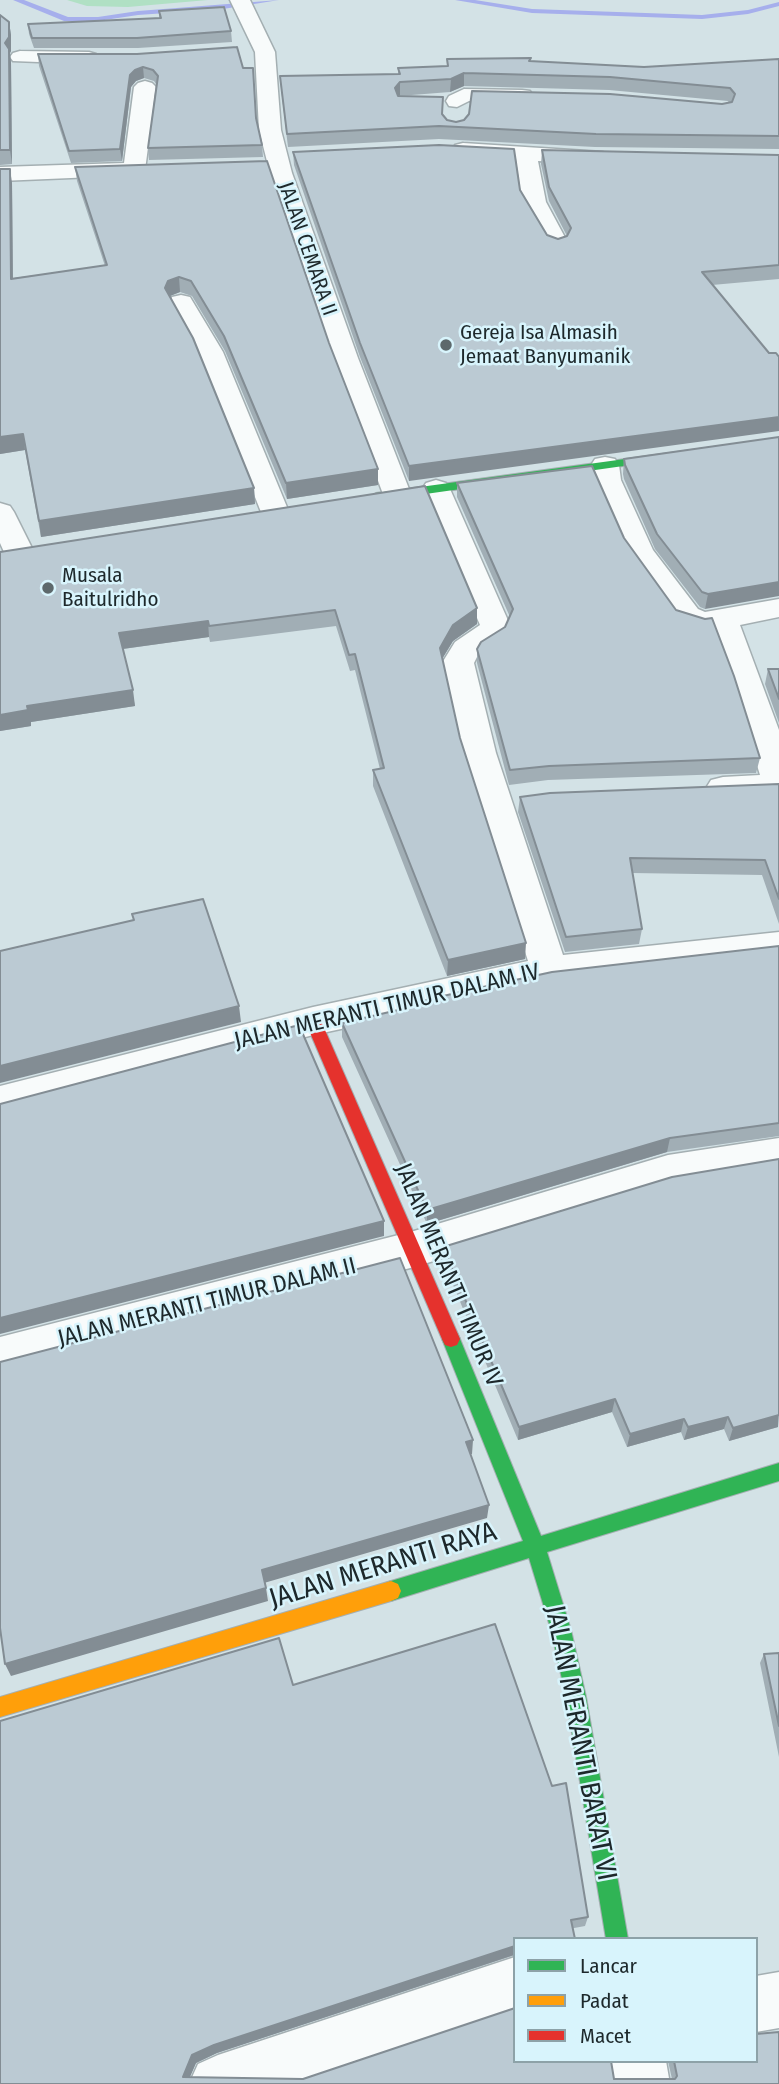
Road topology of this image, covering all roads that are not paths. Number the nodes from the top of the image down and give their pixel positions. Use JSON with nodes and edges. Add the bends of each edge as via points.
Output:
{"nodes":[{"id":1,"x":242,"y":4,"type":"edge"},
{"id":2,"x":263,"y":48,"type":"junction"},
{"id":3,"x":235,"y":50,"type":"edge"},
{"id":4,"x":20,"y":57,"type":"dead end"},
{"id":5,"x":112,"y":57,"type":"edge"},
{"id":6,"x":145,"y":87,"type":"edge"},
{"id":7,"x":543,"y":96,"type":"edge"},
{"id":8,"x":457,"y":101,"type":"junction"},
{"id":9,"x":434,"y":102,"type":"edge"},
{"id":10,"x":526,"y":153,"type":"junction"},
{"id":11,"x":304,"y":156,"type":"edge"},
{"id":12,"x":621,"y":158,"type":"edge"},
{"id":13,"x":278,"y":161,"type":"junction"},
{"id":14,"x":253,"y":166,"type":"edge"},
{"id":15,"x":160,"y":169,"type":"edge"},
{"id":16,"x":134,"y":170,"type":"junction"},
{"id":17,"x":0,"y":174,"type":"edge"},
{"id":18,"x":556,"y":243,"type":"edge"},
{"id":19,"x":181,"y":302,"type":"edge"},
{"id":20,"x":779,"y":441,"type":"edge"},
{"id":21,"x":605,"y":466,"type":"junction"},
{"id":22,"x":436,"y":489,"type":"junction"},
{"id":23,"x":397,"y":494,"type":"junction"},
{"id":24,"x":356,"y":500,"type":"edge"},
{"id":25,"x":0,"y":512,"type":"edge"},
{"id":26,"x":272,"y":513,"type":"edge"},
{"id":27,"x":20,"y":552,"type":"edge"},
{"id":28,"x":779,"y":608,"type":"edge"},
{"id":29,"x":722,"y":618,"type":"junction"},
{"id":30,"x":697,"y":789,"type":"edge"},
{"id":31,"x":779,"y":945,"type":"edge"},
{"id":32,"x":550,"y":971,"type":"junction"},
{"id":33,"x":313,"y":1021,"type":"junction"},
{"id":34,"x":0,"y":1102,"type":"edge"},
{"id":35,"x":779,"y":1154,"type":"edge"},
{"id":36,"x":414,"y":1250,"type":"junction"},
{"id":37,"x":0,"y":1356,"type":"edge"},
{"id":38,"x":779,"y":1472,"type":"edge"},
{"id":39,"x":536,"y":1548,"type":"junction"},
{"id":40,"x":0,"y":1707,"type":"edge"},
{"id":41,"x":617,"y":1937,"type":"edge"},
{"id":42,"x":513,"y":1986,"type":"edge"},
{"id":43,"x":779,"y":2000,"type":"edge"},
{"id":44,"x":758,"y":2004,"type":"edge"},
{"id":45,"x":637,"y":2063,"type":"edge"},
{"id":46,"x":235,"y":2081,"type":"edge"},
{"id":47,"x":641,"y":2084,"type":"edge"}],
"edges":[{"from":1,"to":2,"type":"street","name":"JALAN CEMARA II"},
{"from":2,"to":3,"type":"street"},
{"from":2,"to":13,"type":"street","name":"JALAN CEMARA II","via":[[270,130]]},
{"from":4,"to":5,"type":"street"},
{"from":6,"to":16,"type":"street"},
{"from":7,"to":8,"type":"street","via":[[464,95]]},
{"from":8,"to":9,"type":"street"},
{"from":8,"to":10,"type":"street","via":[[446,149]]},
{"from":10,"to":12,"type":"street"},
{"from":10,"to":18,"type":"street","via":[[534,202]]},
{"from":11,"to":13,"type":"street"},
{"from":13,"to":14,"type":"street"},
{"from":13,"to":23,"type":"street","name":"JALAN CEMARA II"},
{"from":15,"to":16,"type":"street"},
{"from":16,"to":17,"type":"street"},
{"from":19,"to":26,"type":"street","via":[[210,352]]},
{"from":20,"to":21,"type":"street"},
{"from":21,"to":22,"type":"street"},
{"from":21,"to":29,"type":"street","via":[[639,551],[687,616],[699,621]]},
{"from":22,"to":23,"type":"street"},
{"from":22,"to":32,"type":"street","via":[[495,625],[466,649],[458,663],[480,754],[508,799]]},
{"from":23,"to":24,"type":"street"},
{"from":25,"to":27,"type":"street"},
{"from":28,"to":29,"type":"street"},
{"from":29,"to":30,"type":"street","via":[[778,779],[773,786]]},
{"from":31,"to":32,"type":"street","name":"JALAN MERANTI TIMUR DALAM IV"},
{"from":32,"to":33,"type":"street","name":"JALAN MERANTI TIMUR DALAM IV"},
{"from":33,"to":34,"type":"street","name":"JALAN MERANTI TIMUR DALAM IV"},
{"from":33,"to":36,"type":"street","name":"JALAN MERANTI TIMUR IV"},
{"from":35,"to":36,"type":"street","name":"JALAN MERANTI TIMUR DALAM II","via":[[668,1172]]},
{"from":36,"to":37,"type":"street","name":"JALAN MERANTI TIMUR DALAM II"},
{"from":36,"to":39,"type":"street","name":"JALAN MERANTI TIMUR IV"},
{"from":38,"to":39,"type":"street","name":"JALAN MERANTI RAYA"},
{"from":39,"to":40,"type":"street","name":"JALAN MERANTI RAYA"},
{"from":39,"to":41,"type":"street","name":"JALAN MERANTI BARAT VI","via":[[576,1698]]},
{"from":42,"to":46,"type":"street"},
{"from":43,"to":44,"type":"street"},
{"from":45,"to":47,"type":"street"}]}
